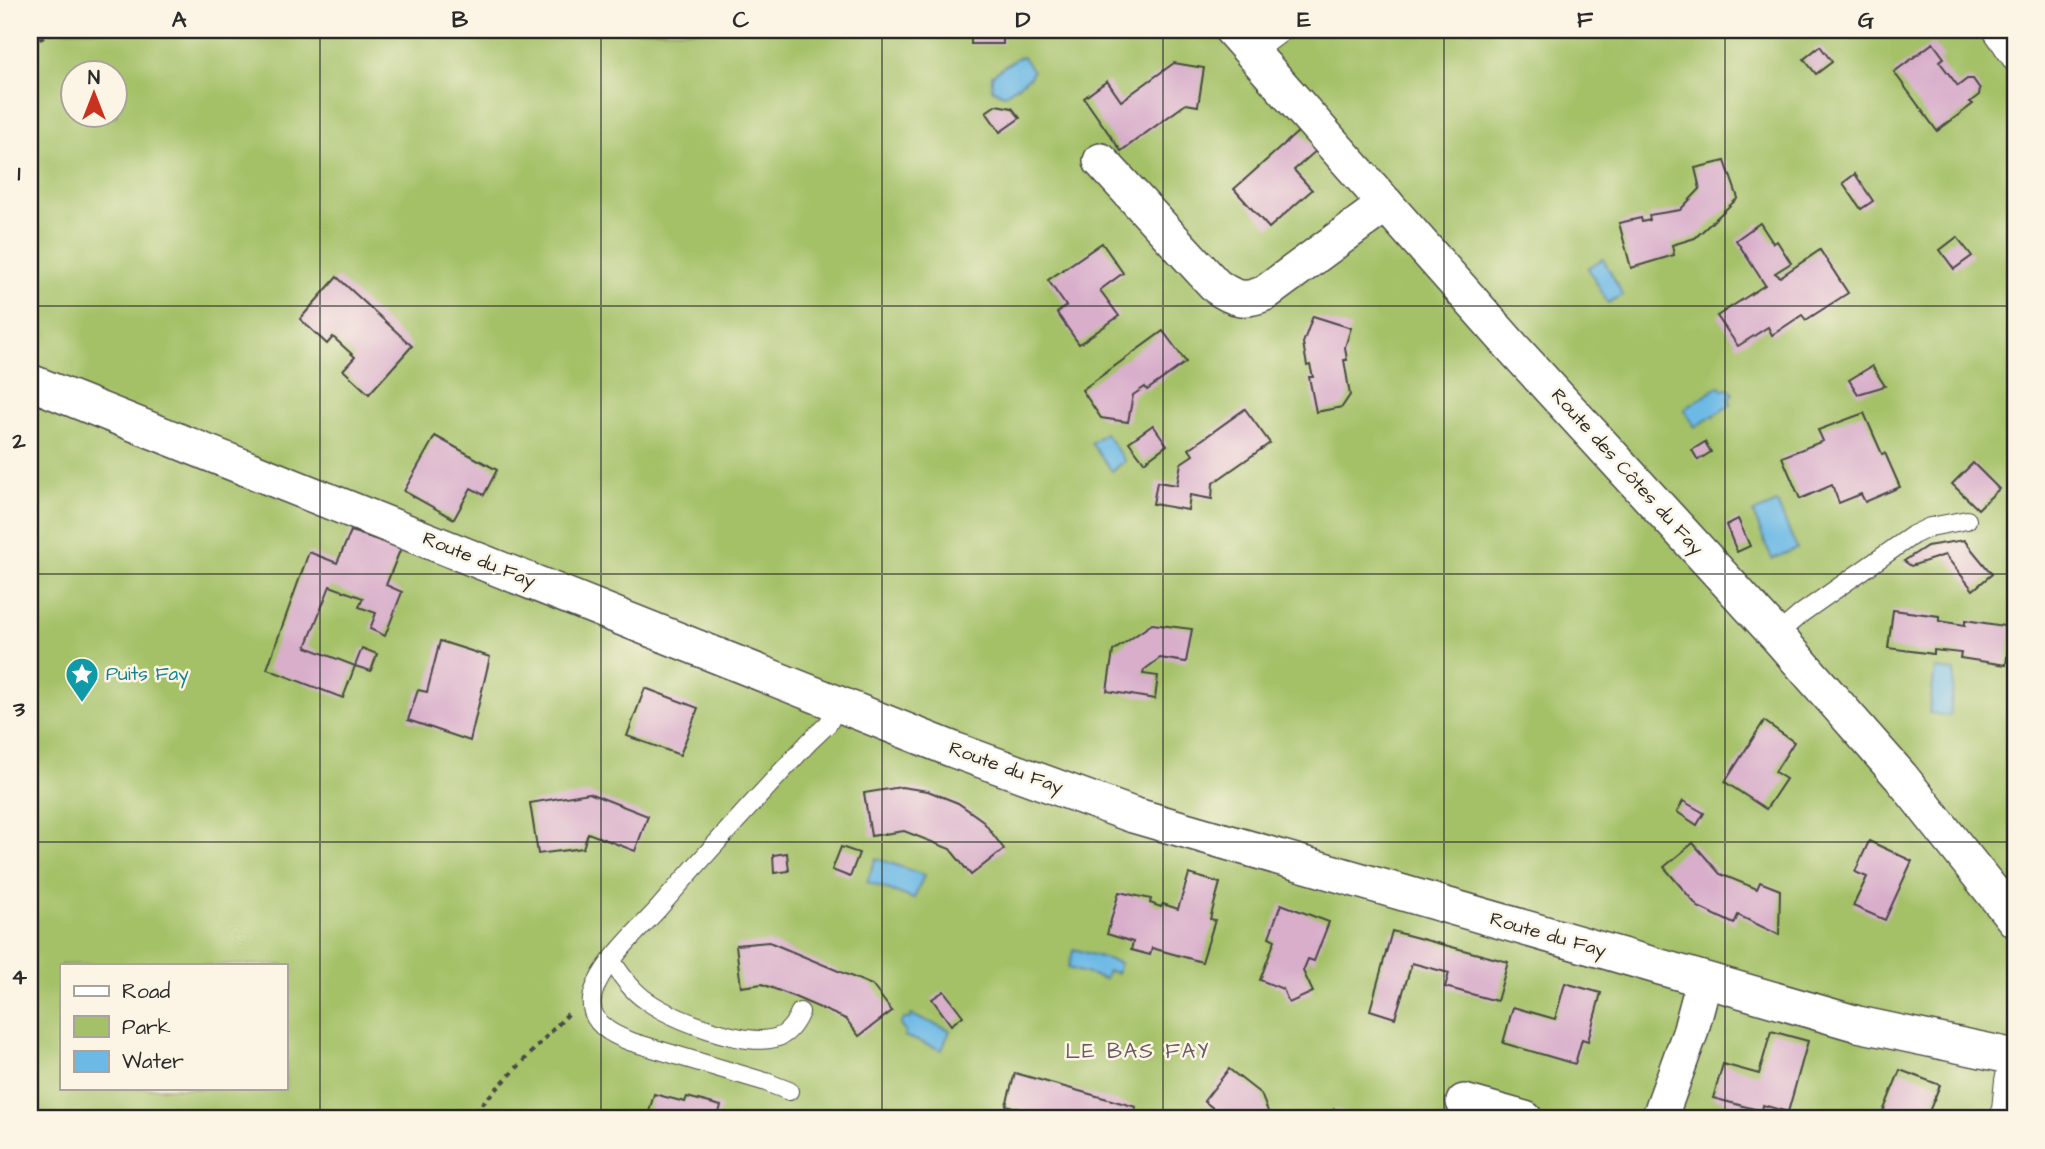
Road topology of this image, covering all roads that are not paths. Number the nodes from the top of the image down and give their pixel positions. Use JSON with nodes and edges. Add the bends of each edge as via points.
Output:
{"nodes":[{"id":1,"x":1285,"y":30,"type":"edge"},
{"id":2,"x":1991,"y":30,"type":"edge"},
{"id":3,"x":1242,"y":42,"type":"edge"},
{"id":4,"x":2015,"y":65,"type":"edge"},
{"id":5,"x":1101,"y":161,"type":"dead end"},
{"id":6,"x":1386,"y":204,"type":"junction"},
{"id":7,"x":30,"y":382,"type":"edge"},
{"id":8,"x":1967,"y":520,"type":"dead end"},
{"id":9,"x":1776,"y":635,"type":"junction"},
{"id":10,"x":839,"y":704,"type":"junction"},
{"id":11,"x":2015,"y":920,"type":"edge"},
{"id":12,"x":612,"y":961,"type":"junction"},
{"id":13,"x":1704,"y":981,"type":"junction"},
{"id":14,"x":800,"y":1012,"type":"dead end"},
{"id":15,"x":2013,"y":1056,"type":"edge"},
{"id":16,"x":789,"y":1091,"type":"dead end"},
{"id":17,"x":1464,"y":1102,"type":"dead end"},
{"id":18,"x":1525,"y":1119,"type":"edge"},
{"id":19,"x":1659,"y":1119,"type":"edge"},
{"id":20,"x":2000,"y":1119,"type":"edge"}],
"edges":[{"from":1,"to":3,"type":"lane"},
{"from":2,"to":4,"type":"lane"},
{"from":3,"to":6,"type":"street","name":"Route des Côtes du Fay"},
{"from":5,"to":6,"type":"street","via":[[1216,286],[1240,300],[1265,293]]},
{"from":6,"to":9,"type":"street","name":"Route des Côtes du Fay"},
{"from":7,"to":10,"type":"street","name":"Route du Fay"},
{"from":8,"to":9,"type":"lane","via":[[1939,524],[1913,535]]},
{"from":9,"to":11,"type":"street","name":"Route des Côtes du Fay","via":[[1901,777]]},
{"from":10,"to":12,"type":"lane","via":[[828,724]]},
{"from":10,"to":13,"type":"street","name":"Route du Fay","via":[[1133,815]]},
{"from":12,"to":14,"type":"lane","via":[[629,986],[646,1000],[672,1016],[716,1031],[748,1039],[774,1039],[788,1032]]},
{"from":12,"to":16,"type":"lane","via":[[592,998],[598,1022],[612,1034]]},
{"from":13,"to":15,"type":"street","name":"Route du Fay","via":[[1858,1024]]},
{"from":13,"to":19,"type":"street"},
{"from":15,"to":20,"type":"lane","via":[[2004,1080]]},
{"from":17,"to":18,"type":"street"}]}
